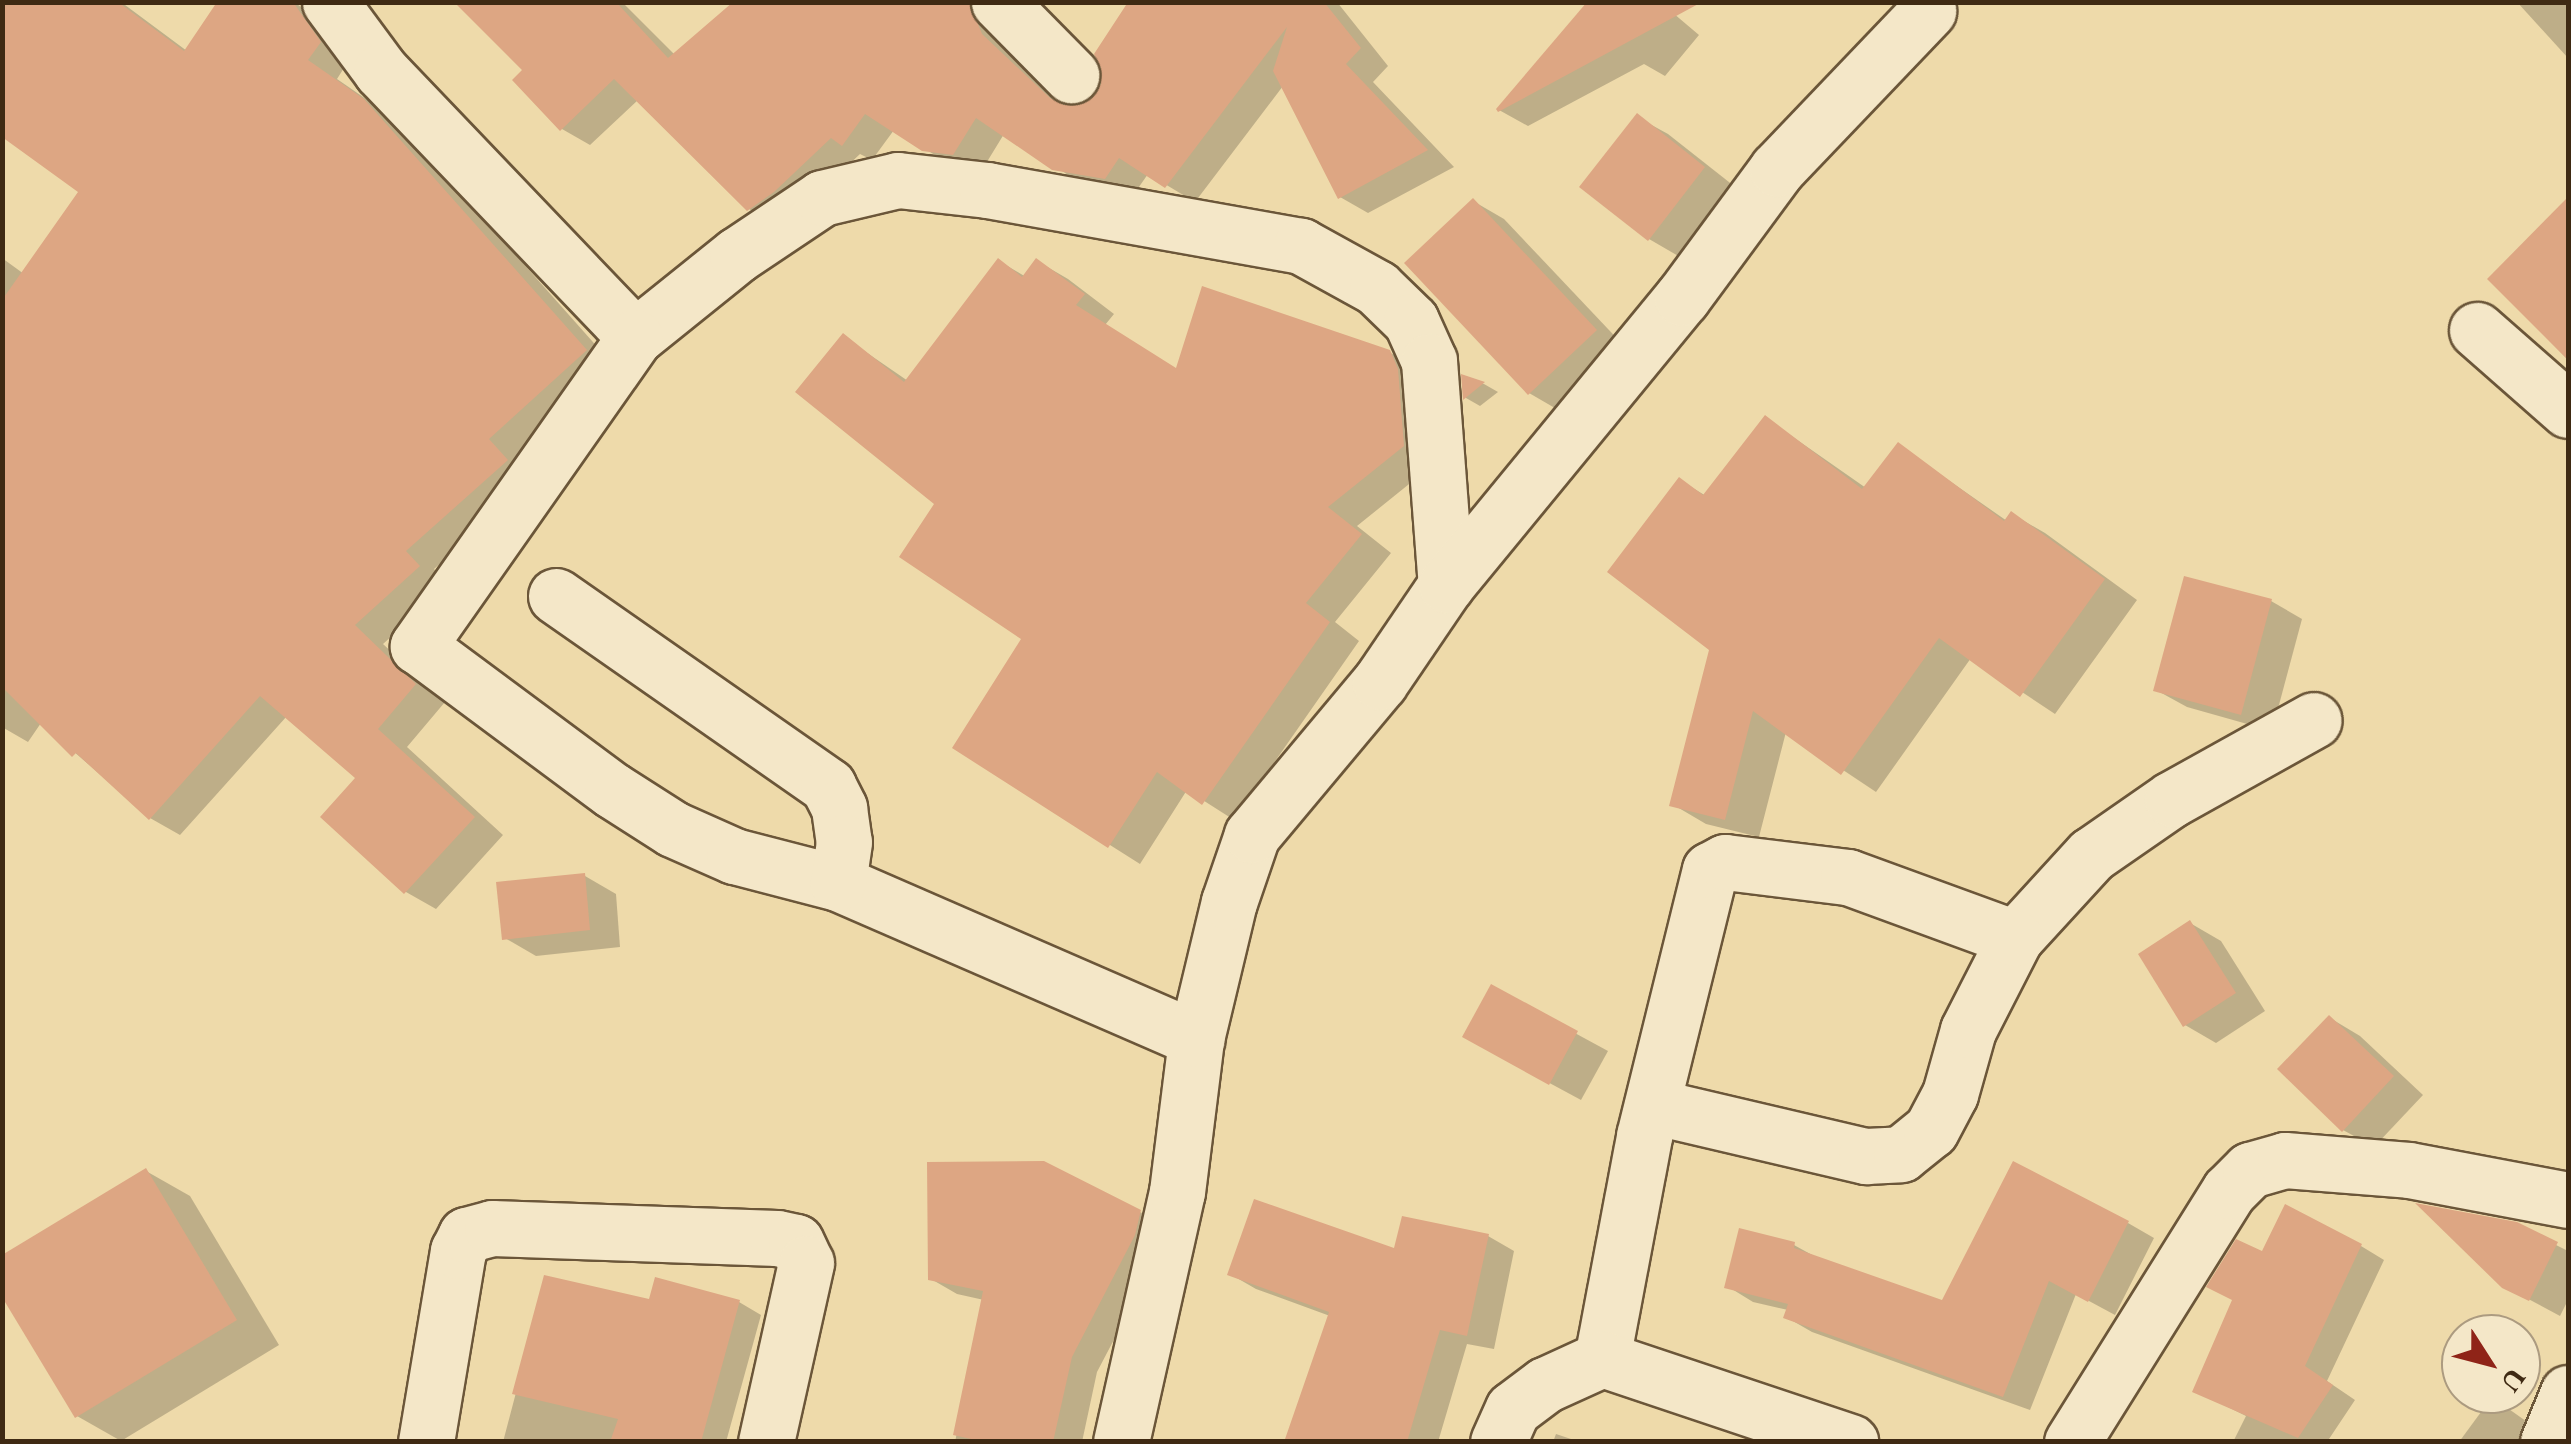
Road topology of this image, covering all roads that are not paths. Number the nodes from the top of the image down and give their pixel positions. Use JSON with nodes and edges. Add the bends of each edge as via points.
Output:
{"nodes":[{"id":1,"x":330,"y":2,"type":"edge"},
{"id":2,"x":999,"y":2,"type":"edge"},
{"id":3,"x":1928,"y":11,"type":"dead end"},
{"id":4,"x":1071,"y":75,"type":"dead end"},
{"id":5,"x":2477,"y":330,"type":"dead end"},
{"id":6,"x":636,"y":337,"type":"junction"},
{"id":7,"x":2568,"y":410,"type":"edge"},
{"id":8,"x":1446,"y":585,"type":"junction"},
{"id":9,"x":556,"y":596,"type":"dead end"},
{"id":10,"x":2314,"y":720,"type":"dead end"},
{"id":11,"x":838,"y":884,"type":"junction"},
{"id":12,"x":2015,"y":938,"type":"junction"},
{"id":13,"x":1196,"y":1039,"type":"junction"},
{"id":14,"x":1652,"y":1106,"type":"junction"},
{"id":15,"x":2568,"y":1200,"type":"edge"},
{"id":16,"x":1602,"y":1359,"type":"junction"},
{"id":17,"x":2568,"y":1392,"type":"edge"},
{"id":18,"x":426,"y":1442,"type":"edge"},
{"id":19,"x":766,"y":1442,"type":"edge"},
{"id":20,"x":1121,"y":1442,"type":"edge"},
{"id":21,"x":1498,"y":1442,"type":"edge"},
{"id":22,"x":1850,"y":1442,"type":"edge"},
{"id":23,"x":2072,"y":1442,"type":"edge"},
{"id":24,"x":2548,"y":1442,"type":"edge"}],
"edges":[{"from":1,"to":6,"type":"street","via":[[381,71]]},
{"from":2,"to":4,"type":"street"},
{"from":3,"to":8,"type":"street","via":[[1778,169],[1682,298]]},
{"from":5,"to":7,"type":"street"},
{"from":6,"to":8,"type":"street","via":[[822,198],[898,180],[1301,246],[1377,288],[1411,321],[1429,361]]},
{"from":6,"to":11,"type":"street","via":[[418,646],[673,829],[734,856]]},
{"from":8,"to":13,"type":"street","via":[[1380,682],[1252,836]]},
{"from":9,"to":11,"type":"street","via":[[828,786],[844,842]]},
{"from":10,"to":12,"type":"street","via":[[2172,799],[2091,855]]},
{"from":11,"to":13,"type":"street"},
{"from":12,"to":14,"type":"street","via":[[1968,1030],[1950,1094],[1931,1130],[1901,1154],[1866,1156]]},
{"from":12,"to":14,"type":"street","via":[[1848,877],[1717,864],[1702,892]]},
{"from":13,"to":20,"type":"street","via":[[1176,1192]]},
{"from":14,"to":16,"type":"street"},
{"from":15,"to":23,"type":"street","via":[[2408,1170],[2285,1160],[2250,1170],[2229,1191]]},
{"from":16,"to":21,"type":"street","via":[[1545,1385],[1513,1409]]},
{"from":16,"to":22,"type":"street"},
{"from":17,"to":24,"type":"street"},
{"from":18,"to":19,"type":"street","via":[[458,1251],[466,1236],[492,1228],[796,1242],[806,1262]]}]}
